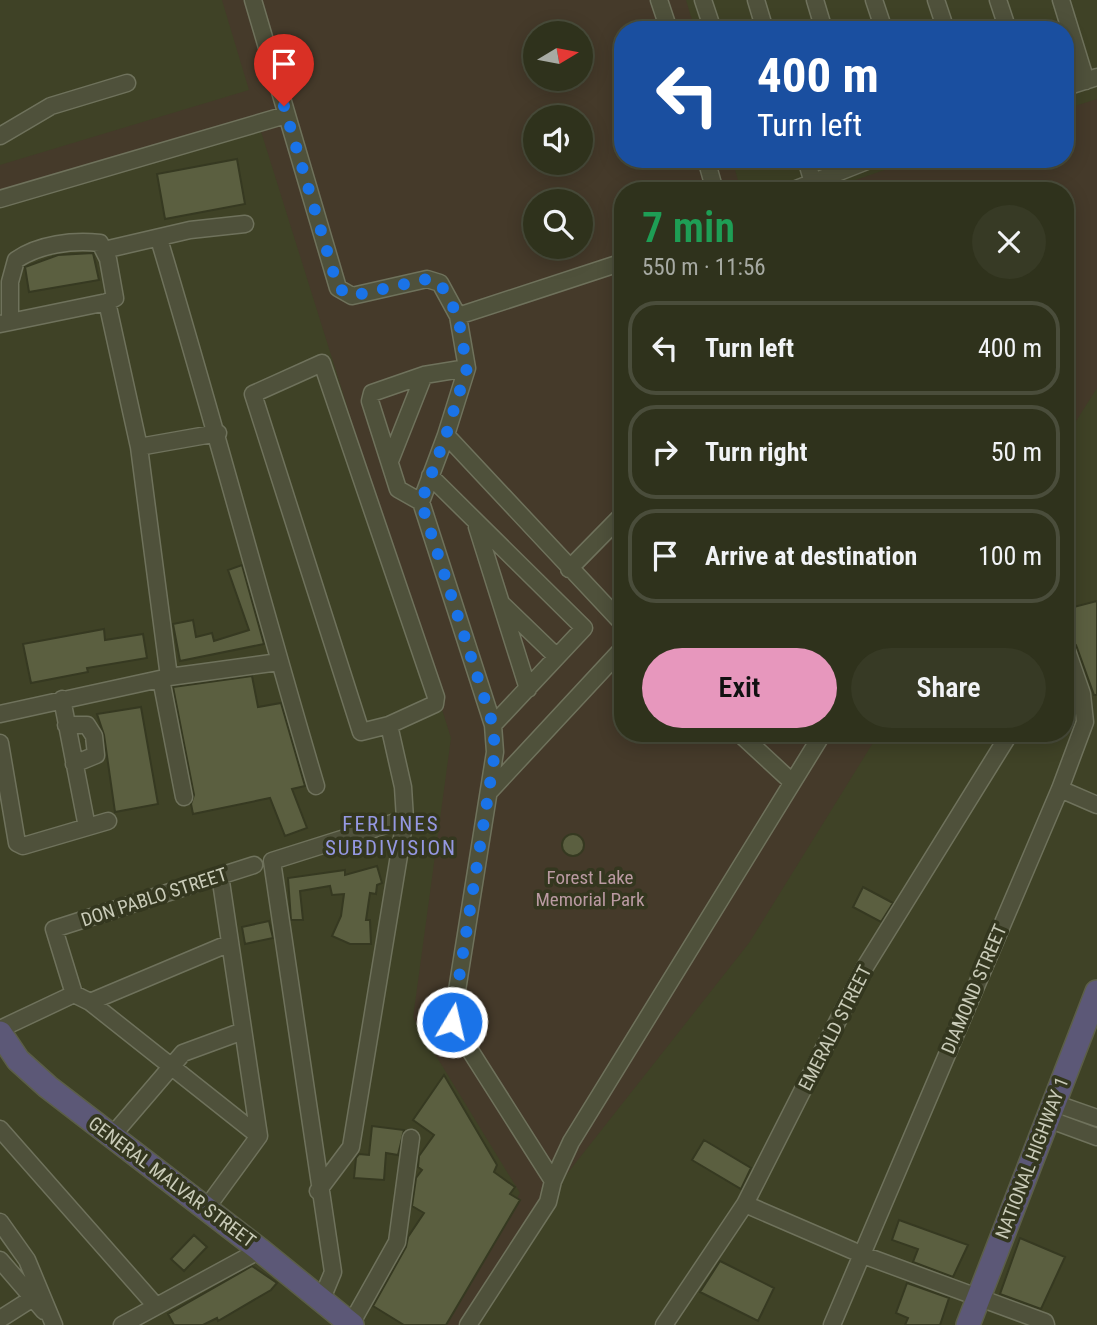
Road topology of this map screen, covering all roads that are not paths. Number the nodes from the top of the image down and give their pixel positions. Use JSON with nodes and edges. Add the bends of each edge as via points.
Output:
{"nodes":[{"id":1,"x":253,"y":0,"type":"edge"},
{"id":2,"x":659,"y":0,"type":"edge"},
{"id":3,"x":703,"y":0,"type":"edge"},
{"id":4,"x":756,"y":0,"type":"edge"},
{"id":5,"x":815,"y":0,"type":"edge"},
{"id":6,"x":874,"y":0,"type":"edge"},
{"id":7,"x":936,"y":0,"type":"edge"},
{"id":8,"x":998,"y":0,"type":"edge"},
{"id":9,"x":1061,"y":0,"type":"edge"},
{"id":10,"x":665,"y":21,"type":"edge"},
{"id":11,"x":710,"y":21,"type":"edge"},
{"id":12,"x":762,"y":21,"type":"edge"},
{"id":13,"x":821,"y":21,"type":"edge"},
{"id":14,"x":881,"y":21,"type":"edge"},
{"id":15,"x":943,"y":21,"type":"edge"},
{"id":16,"x":1005,"y":21,"type":"edge"},
{"id":17,"x":1069,"y":21,"type":"edge"},
{"id":18,"x":1074,"y":33,"type":"edge"},
{"id":19,"x":1092,"y":79,"type":"edge"},
{"id":20,"x":127,"y":83,"type":"dead end"},
{"id":21,"x":1074,"y":85,"type":"edge"},
{"id":22,"x":285,"y":111,"type":"junction"},
{"id":23,"x":0,"y":136,"type":"edge"},
{"id":24,"x":848,"y":168,"type":"edge"},
{"id":25,"x":815,"y":182,"type":"edge"},
{"id":26,"x":0,"y":188,"type":"edge"},
{"id":27,"x":0,"y":199,"type":"edge"},
{"id":28,"x":245,"y":224,"type":"dead end"},
{"id":29,"x":159,"y":239,"type":"junction"},
{"id":30,"x":104,"y":250,"type":"junction"},
{"id":31,"x":614,"y":265,"type":"edge"},
{"id":32,"x":107,"y":302,"type":"junction"},
{"id":33,"x":458,"y":316,"type":"junction"},
{"id":34,"x":5,"y":323,"type":"edge"},
{"id":35,"x":467,"y":368,"type":"junction"},
{"id":36,"x":424,"y":374,"type":"junction"},
{"id":37,"x":218,"y":433,"type":"junction"},
{"id":38,"x":446,"y":435,"type":"junction"},
{"id":39,"x":139,"y":447,"type":"junction"},
{"id":40,"x":390,"y":461,"type":"junction"},
{"id":41,"x":430,"y":476,"type":"junction"},
{"id":42,"x":421,"y":502,"type":"junction"},
{"id":43,"x":614,"y":523,"type":"edge"},
{"id":44,"x":476,"y":525,"type":"junction"},
{"id":45,"x":569,"y":569,"type":"junction"},
{"id":46,"x":501,"y":603,"type":"junction"},
{"id":47,"x":603,"y":606,"type":"junction"},
{"id":48,"x":614,"y":616,"type":"edge"},
{"id":49,"x":584,"y":628,"type":"junction"},
{"id":50,"x":557,"y":657,"type":"junction"},
{"id":51,"x":614,"y":658,"type":"edge"},
{"id":52,"x":279,"y":662,"type":"junction"},
{"id":53,"x":1074,"y":672,"type":"edge"},
{"id":54,"x":165,"y":678,"type":"junction"},
{"id":55,"x":528,"y":689,"type":"junction"},
{"id":56,"x":62,"y":699,"type":"junction"},
{"id":57,"x":0,"y":714,"type":"edge"},
{"id":58,"x":389,"y":724,"type":"junction"},
{"id":59,"x":66,"y":725,"type":"junction"},
{"id":60,"x":493,"y":725,"type":"junction"},
{"id":61,"x":749,"y":742,"type":"edge"},
{"id":62,"x":817,"y":742,"type":"edge"},
{"id":63,"x":1004,"y":742,"type":"edge"},
{"id":64,"x":0,"y":743,"type":"edge"},
{"id":65,"x":74,"y":764,"type":"junction"},
{"id":66,"x":792,"y":782,"type":"junction"},
{"id":67,"x":316,"y":786,"type":"dead end"},
{"id":68,"x":1060,"y":789,"type":"junction"},
{"id":69,"x":491,"y":791,"type":"junction"},
{"id":70,"x":184,"y":797,"type":"dead end"},
{"id":71,"x":1097,"y":805,"type":"edge"},
{"id":72,"x":405,"y":819,"type":"junction"},
{"id":73,"x":108,"y":821,"type":"dead end"},
{"id":74,"x":87,"y":827,"type":"junction"},
{"id":75,"x":254,"y":865,"type":"dead end"},
{"id":76,"x":220,"y":875,"type":"junction"},
{"id":77,"x":230,"y":943,"type":"junction"},
{"id":78,"x":1097,"y":992,"type":"edge"},
{"id":79,"x":75,"y":994,"type":"junction"},
{"id":80,"x":90,"y":1002,"type":"junction"},
{"id":81,"x":0,"y":1031,"type":"edge"},
{"id":82,"x":243,"y":1031,"type":"junction"},
{"id":83,"x":172,"y":1067,"type":"junction"},
{"id":84,"x":1051,"y":1111,"type":"junction"},
{"id":85,"x":1097,"y":1118,"type":"edge"},
{"id":86,"x":0,"y":1129,"type":"edge"},
{"id":87,"x":259,"y":1136,"type":"junction"},
{"id":88,"x":111,"y":1137,"type":"junction"},
{"id":89,"x":411,"y":1138,"type":"dead end"},
{"id":90,"x":1097,"y":1138,"type":"edge"},
{"id":91,"x":553,"y":1181,"type":"junction"},
{"id":92,"x":318,"y":1191,"type":"junction"},
{"id":93,"x":745,"y":1204,"type":"junction"},
{"id":94,"x":205,"y":1210,"type":"junction"},
{"id":95,"x":0,"y":1222,"type":"edge"},
{"id":96,"x":261,"y":1250,"type":"junction"},
{"id":97,"x":863,"y":1255,"type":"junction"},
{"id":98,"x":0,"y":1260,"type":"edge"},
{"id":99,"x":979,"y":1297,"type":"junction"},
{"id":100,"x":33,"y":1298,"type":"junction"},
{"id":101,"x":321,"y":1301,"type":"junction"},
{"id":102,"x":156,"y":1307,"type":"junction"},
{"id":103,"x":0,"y":1319,"type":"edge"},
{"id":104,"x":54,"y":1324,"type":"edge"},
{"id":105,"x":122,"y":1325,"type":"edge"},
{"id":106,"x":351,"y":1325,"type":"edge"},
{"id":107,"x":468,"y":1325,"type":"edge"},
{"id":108,"x":664,"y":1325,"type":"edge"},
{"id":109,"x":832,"y":1325,"type":"edge"},
{"id":110,"x":968,"y":1325,"type":"edge"},
{"id":111,"x":1046,"y":1325,"type":"edge"}],
"edges":[{"from":1,"to":22,"type":"street"},
{"from":2,"to":10,"type":"street"},
{"from":3,"to":11,"type":"street"},
{"from":4,"to":12,"type":"street"},
{"from":5,"to":13,"type":"street"},
{"from":6,"to":14,"type":"street"},
{"from":7,"to":15,"type":"street"},
{"from":8,"to":16,"type":"street"},
{"from":9,"to":17,"type":"street"},
{"from":18,"to":19,"type":"street"},
{"from":19,"to":21,"type":"street"},
{"from":20,"to":23,"type":"street","via":[[51,107]]},
{"from":22,"to":26,"type":"street"},
{"from":22,"to":27,"type":"street"},
{"from":22,"to":33,"type":"street","via":[[338,288],[352,296],[427,279],[440,283]]},
{"from":24,"to":25,"type":"street"},
{"from":28,"to":29,"type":"street","via":[[190,230]]},
{"from":29,"to":30,"type":"street"},
{"from":29,"to":37,"type":"street"},
{"from":30,"to":32,"type":"street","via":[[115,298]]},
{"from":30,"to":34,"type":"street","via":[[100,243],[84,242],[30,250],[16,260]]},
{"from":31,"to":33,"type":"street"},
{"from":32,"to":34,"type":"street"},
{"from":32,"to":39,"type":"street"},
{"from":33,"to":35,"type":"street"},
{"from":35,"to":36,"type":"street"},
{"from":35,"to":38,"type":"street"},
{"from":36,"to":40,"type":"street"},
{"from":36,"to":40,"type":"street","via":[[372,393],[370,401]]},
{"from":37,"to":39,"type":"street"},
{"from":37,"to":52,"type":"street"},
{"from":38,"to":41,"type":"street"},
{"from":38,"to":45,"type":"street"},
{"from":39,"to":54,"type":"street"},
{"from":40,"to":42,"type":"street","via":[[398,489]]},
{"from":41,"to":42,"type":"street"},
{"from":41,"to":44,"type":"street"},
{"from":42,"to":60,"type":"street"},
{"from":43,"to":45,"type":"street"},
{"from":44,"to":46,"type":"street"},
{"from":44,"to":49,"type":"street"},
{"from":45,"to":47,"type":"street"},
{"from":46,"to":50,"type":"street"},
{"from":46,"to":55,"type":"street"},
{"from":47,"to":48,"type":"street"},
{"from":47,"to":49,"type":"street"},
{"from":49,"to":50,"type":"street"},
{"from":50,"to":55,"type":"street"},
{"from":51,"to":69,"type":"street"},
{"from":52,"to":54,"type":"street"},
{"from":52,"to":67,"type":"street"},
{"from":53,"to":68,"type":"street","name":"DIAMOND STREET","via":[[1083,694],[1085,722]]},
{"from":54,"to":56,"type":"street"},
{"from":54,"to":70,"type":"street"},
{"from":55,"to":60,"type":"street"},
{"from":56,"to":57,"type":"street"},
{"from":56,"to":59,"type":"street"},
{"from":58,"to":58,"type":"street","via":[[361,732],[253,394],[322,363],[436,696],[435,704]]},
{"from":58,"to":72,"type":"street","via":[[404,787]]},
{"from":59,"to":65,"type":"street"},
{"from":59,"to":65,"type":"street","via":[[87,726],[94,736],[96,755]]},
{"from":60,"to":69,"type":"street"},
{"from":61,"to":66,"type":"street"},
{"from":62,"to":66,"type":"street"},
{"from":63,"to":93,"type":"street","name":"EMERALD STREET","via":[[865,967]]},
{"from":64,"to":74,"type":"street","via":[[18,842],[37,844]]},
{"from":65,"to":74,"type":"street"},
{"from":66,"to":91,"type":"street","via":[[571,1142]]},
{"from":68,"to":71,"type":"street"},
{"from":68,"to":97,"type":"street","name":"DIAMOND STREET"},
{"from":69,"to":91,"type":"street","via":[[452,1022]]},
{"from":72,"to":92,"type":"street","via":[[351,1147]]},
{"from":72,"to":92,"type":"street","via":[[272,861]]},
{"from":73,"to":74,"type":"street"},
{"from":75,"to":76,"type":"street","name":"DON PABLO STREET"},
{"from":76,"to":77,"type":"street"},
{"from":76,"to":79,"type":"street","name":"DON PABLO STREET","via":[[54,929]]},
{"from":77,"to":80,"type":"street"},
{"from":77,"to":82,"type":"street"},
{"from":78,"to":84,"type":"highway","name":"NATIONAL HIGHWAY 1"},
{"from":79,"to":80,"type":"street"},
{"from":79,"to":81,"type":"street"},
{"from":80,"to":83,"type":"street"},
{"from":81,"to":88,"type":"highway","name":"GENERAL MALVAR STREET","via":[[18,1060]]},
{"from":82,"to":83,"type":"street","via":[[183,1052]]},
{"from":82,"to":87,"type":"street"},
{"from":83,"to":87,"type":"street"},
{"from":83,"to":88,"type":"street"},
{"from":84,"to":85,"type":"street"},
{"from":84,"to":90,"type":"street"},
{"from":84,"to":99,"type":"highway","name":"NATIONAL HIGHWAY 1"},
{"from":86,"to":102,"type":"street"},
{"from":87,"to":94,"type":"street"},
{"from":88,"to":94,"type":"highway","name":"GENERAL MALVAR STREET"},
{"from":89,"to":106,"type":"street","via":[[397,1242]]},
{"from":91,"to":107,"type":"street","via":[[548,1202]]},
{"from":92,"to":101,"type":"street","via":[[332,1272]]},
{"from":93,"to":97,"type":"street"},
{"from":93,"to":108,"type":"street","name":"EMERALD STREET"},
{"from":94,"to":96,"type":"highway","name":"GENERAL MALVAR STREET"},
{"from":95,"to":104,"type":"street","via":[[27,1259]]},
{"from":96,"to":101,"type":"highway","name":"GENERAL MALVAR STREET"},
{"from":96,"to":102,"type":"street"},
{"from":97,"to":99,"type":"street"},
{"from":97,"to":109,"type":"street","name":"DIAMOND STREET"},
{"from":98,"to":100,"type":"street"},
{"from":99,"to":110,"type":"highway","name":"NATIONAL HIGHWAY 1"},
{"from":99,"to":111,"type":"street"},
{"from":100,"to":103,"type":"street"},
{"from":100,"to":104,"type":"street"},
{"from":101,"to":106,"type":"highway","name":"GENERAL MALVAR STREET"},
{"from":102,"to":105,"type":"street"}]}
